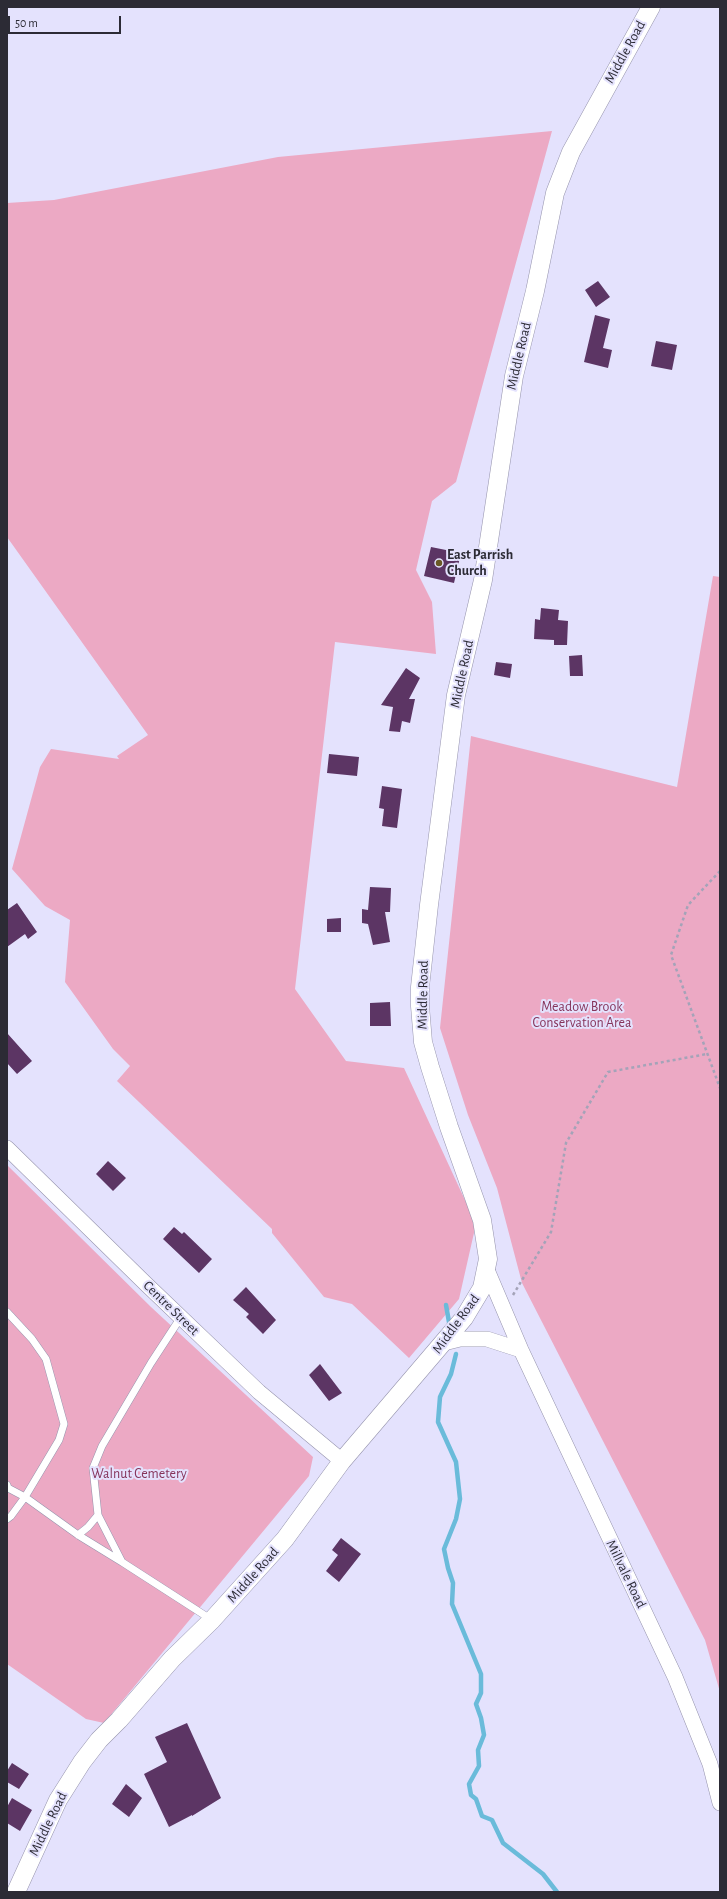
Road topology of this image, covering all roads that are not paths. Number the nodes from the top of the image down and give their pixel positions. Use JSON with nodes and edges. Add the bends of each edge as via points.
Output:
{"nodes":[{"id":1,"x":651,"y":7,"type":"edge"},
{"id":2,"x":7,"y":1148,"type":"edge"},
{"id":3,"x":487,"y":1270,"type":"junction"},
{"id":4,"x":7,"y":1312,"type":"edge"},
{"id":5,"x":181,"y":1317,"type":"junction"},
{"id":6,"x":444,"y":1343,"type":"junction"},
{"id":7,"x":521,"y":1350,"type":"junction"},
{"id":8,"x":342,"y":1461,"type":"junction"},
{"id":9,"x":7,"y":1485,"type":"edge"},
{"id":10,"x":25,"y":1497,"type":"junction"},
{"id":11,"x":98,"y":1514,"type":"junction"},
{"id":12,"x":7,"y":1519,"type":"edge"},
{"id":13,"x":78,"y":1535,"type":"junction"},
{"id":14,"x":122,"y":1562,"type":"junction"},
{"id":15,"x":212,"y":1620,"type":"junction"},
{"id":16,"x":720,"y":1803,"type":"edge"},
{"id":17,"x":16,"y":1892,"type":"edge"}],
"edges":[{"from":1,"to":3,"type":"street","name":"Middle Road","via":[[570,152],[556,193],[514,376],[483,580],[456,695],[429,905],[420,1006],[423,1042],[430,1067],[482,1220],[488,1248]]},
{"from":2,"to":5,"type":"street","name":"Centre Street"},
{"from":3,"to":6,"type":"street","name":"Middle Road","via":[[474,1304]]},
{"from":3,"to":7,"type":"street","name":"Millvale Road"},
{"from":4,"to":10,"type":"lane","via":[[32,1339],[46,1360],[64,1424],[59,1440]]},
{"from":5,"to":8,"type":"street","name":"Centre Street","via":[[259,1392]]},
{"from":5,"to":11,"type":"lane","via":[[151,1362],[102,1446],[93,1468]]},
{"from":6,"to":7,"type":"street","via":[[460,1339],[487,1339]]},
{"from":6,"to":8,"type":"street","name":"Middle Road"},
{"from":7,"to":16,"type":"street","name":"Millvale Road","via":[[675,1677],[710,1764]]},
{"from":8,"to":15,"type":"street","name":"Middle Road","via":[[285,1539]]},
{"from":9,"to":10,"type":"lane"},
{"from":10,"to":12,"type":"lane"},
{"from":10,"to":13,"type":"lane"},
{"from":11,"to":13,"type":"lane"},
{"from":11,"to":14,"type":"lane"},
{"from":13,"to":14,"type":"lane"},
{"from":14,"to":15,"type":"lane"},
{"from":15,"to":17,"type":"street","name":"Middle Road","via":[[172,1659],[82,1762],[58,1800]]}]}
